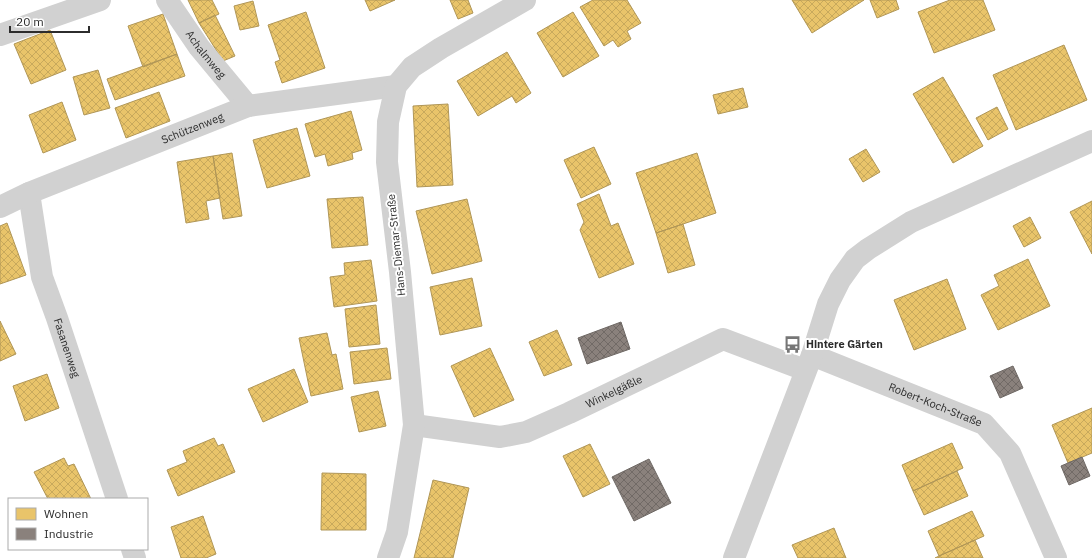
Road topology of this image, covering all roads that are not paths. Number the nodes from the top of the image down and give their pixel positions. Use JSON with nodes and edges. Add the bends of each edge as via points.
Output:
{"nodes":[{"id":1,"x":100,"y":0,"type":"edge"},
{"id":2,"x":168,"y":0,"type":"edge"},
{"id":3,"x":525,"y":0,"type":"edge"},
{"id":4,"x":0,"y":35,"type":"edge"},
{"id":5,"x":396,"y":86,"type":"junction"},
{"id":6,"x":248,"y":106,"type":"junction"},
{"id":7,"x":1092,"y":141,"type":"edge"},
{"id":8,"x":29,"y":193,"type":"junction"},
{"id":9,"x":0,"y":207,"type":"edge"},
{"id":10,"x":808,"y":362,"type":"junction"},
{"id":11,"x":414,"y":426,"type":"junction"},
{"id":12,"x":117,"y":498,"type":"edge"},
{"id":13,"x":388,"y":558,"type":"edge"},
{"id":14,"x":734,"y":558,"type":"edge"},
{"id":15,"x":1056,"y":558,"type":"edge"}],
"edges":[{"from":1,"to":4,"type":"street"},
{"from":2,"to":6,"type":"street","name":"Achalmweg","via":[[199,47]]},
{"from":3,"to":5,"type":"street","name":"Hans-Diemar-Straße","via":[[412,67]]},
{"from":5,"to":6,"type":"street","name":"Schützenweg"},
{"from":5,"to":11,"type":"street","name":"Hans-Diemar-Straße","via":[[388,122],[387,162]]},
{"from":6,"to":8,"type":"street","name":"Schützenweg"},
{"from":7,"to":10,"type":"street","via":[[911,222],[855,259],[840,280],[828,304]]},
{"from":8,"to":9,"type":"street","name":"Schützenweg"},
{"from":8,"to":12,"type":"street","name":"Fasanenweg","via":[[42,277]]},
{"from":10,"to":11,"type":"street","name":"Winkelgäßle","via":[[723,339],[569,414],[526,432],[500,437]]},
{"from":10,"to":14,"type":"street"},
{"from":10,"to":15,"type":"street","name":"Robert-Koch-Straße","via":[[984,424],[1010,453]]},
{"from":11,"to":13,"type":"street","name":"Hans-Diemar-Straße","via":[[397,532]]}]}
